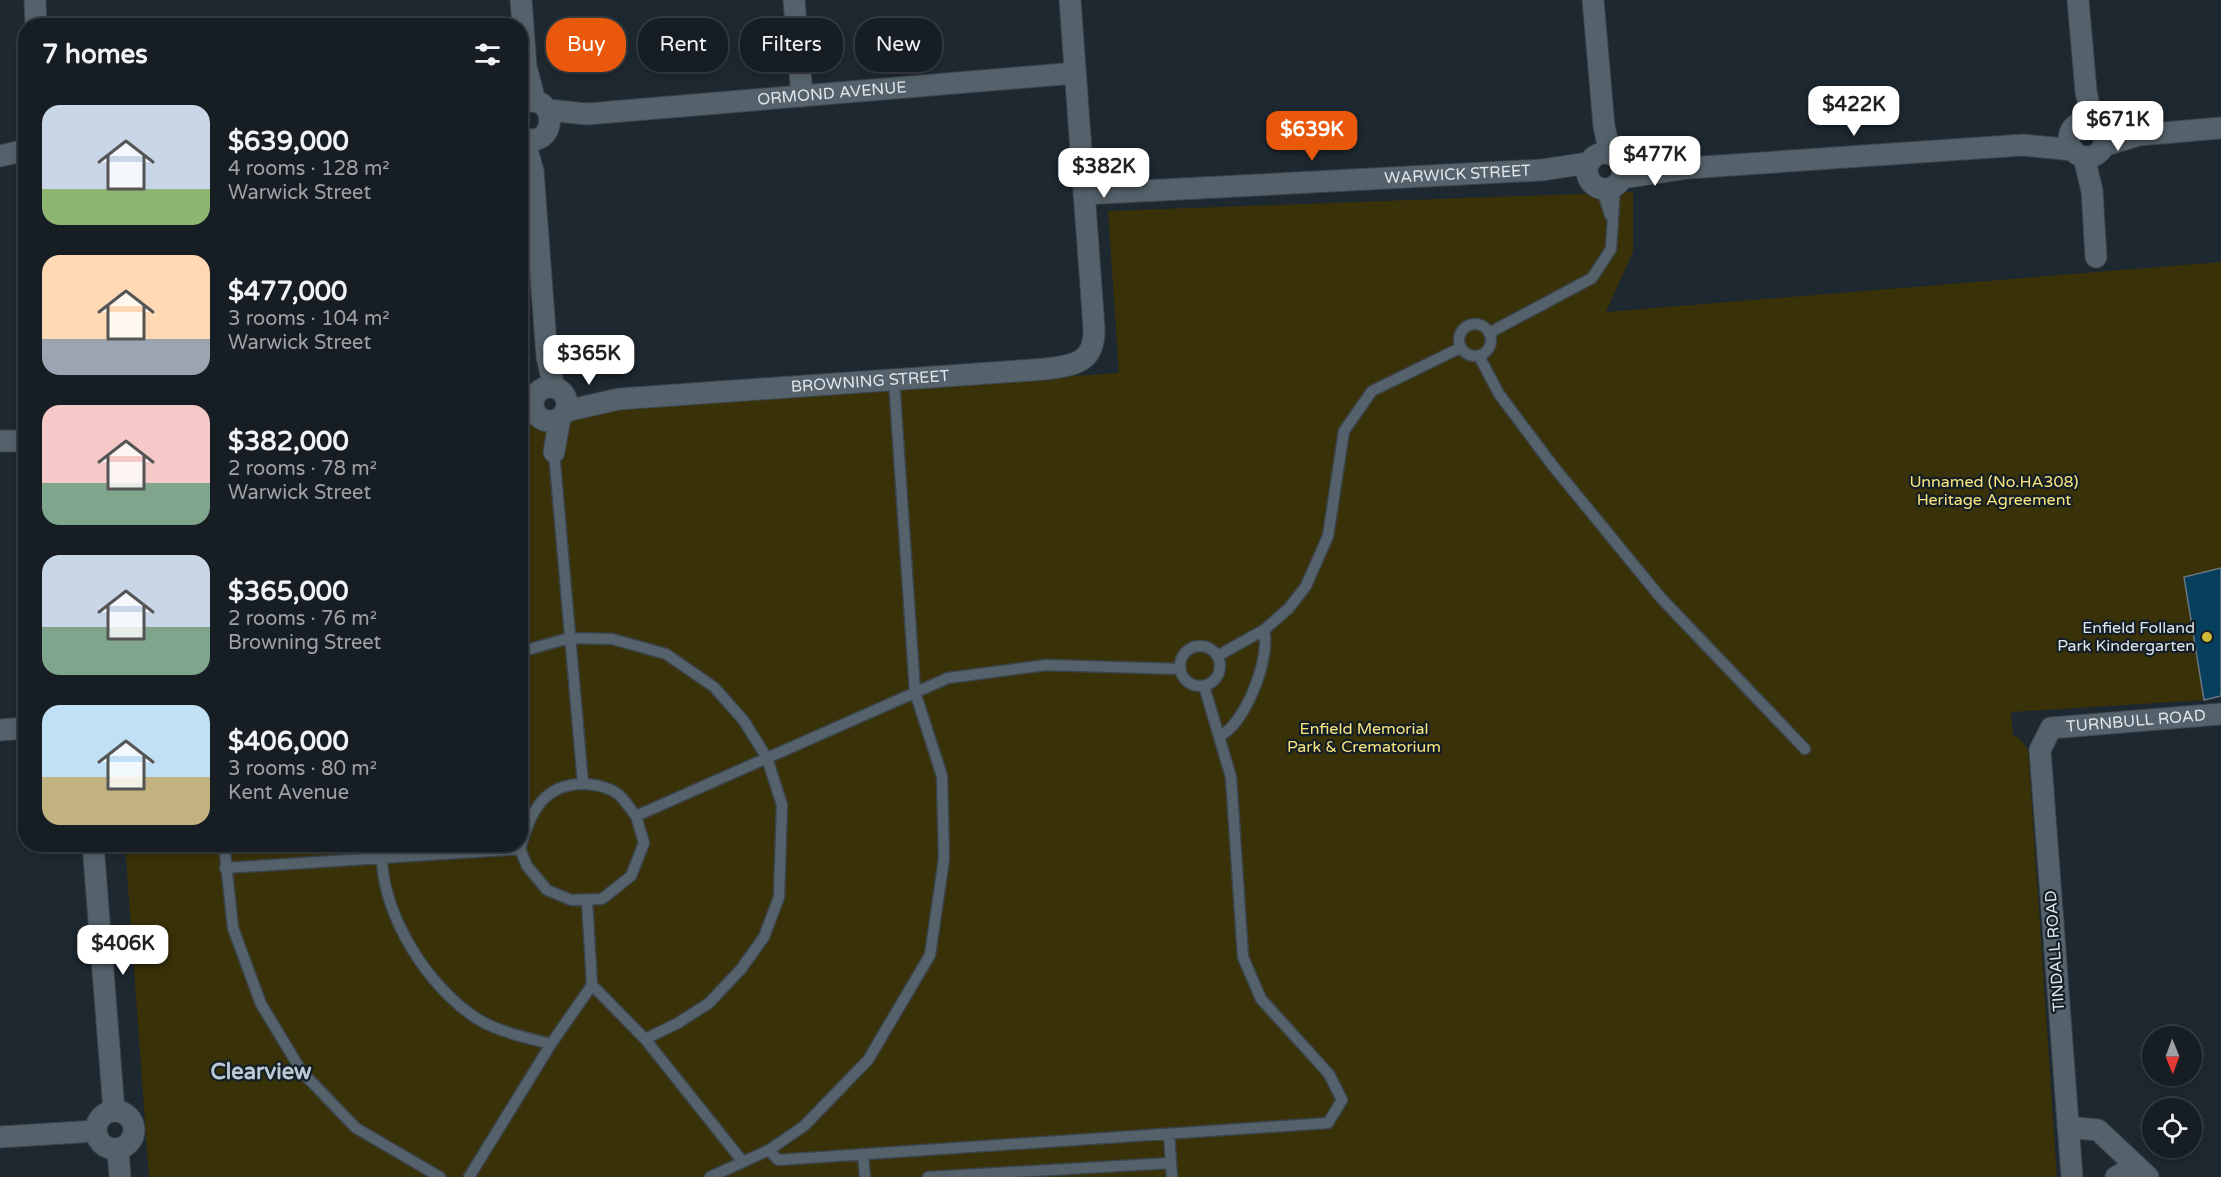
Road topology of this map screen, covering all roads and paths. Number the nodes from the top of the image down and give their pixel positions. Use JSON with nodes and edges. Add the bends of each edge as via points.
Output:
{"nodes":[{"id":1,"x":35,"y":0,"type":"edge"},
{"id":2,"x":521,"y":0,"type":"edge"},
{"id":3,"x":794,"y":0,"type":"edge"},
{"id":4,"x":1070,"y":0,"type":"edge"},
{"id":5,"x":1593,"y":0,"type":"edge"},
{"id":6,"x":2078,"y":0,"type":"edge"},
{"id":7,"x":36,"y":18,"type":"edge"},
{"id":8,"x":522,"y":18,"type":"edge"},
{"id":9,"x":1075,"y":73,"type":"junction"},
{"id":10,"x":528,"y":85,"type":"edge"},
{"id":11,"x":802,"y":96,"type":"junction"},
{"id":12,"x":532,"y":120,"type":"edge"},
{"id":13,"x":2221,"y":128,"type":"edge"},
{"id":14,"x":2088,"y":139,"type":"junction"},
{"id":15,"x":18,"y":152,"type":"edge"},
{"id":16,"x":0,"y":156,"type":"edge"},
{"id":17,"x":0,"y":161,"type":"edge"},
{"id":18,"x":18,"y":162,"type":"edge"},
{"id":19,"x":1606,"y":171,"type":"junction"},
{"id":20,"x":1084,"y":194,"type":"junction"},
{"id":21,"x":2096,"y":257,"type":"dead end"},
{"id":22,"x":1489,"y":333,"type":"junction"},
{"id":23,"x":1460,"y":348,"type":"junction"},
{"id":24,"x":1479,"y":356,"type":"junction"},
{"id":25,"x":894,"y":380,"type":"junction"},
{"id":26,"x":544,"y":404,"type":"edge"},
{"id":27,"x":555,"y":452,"type":"joint"},
{"id":28,"x":1264,"y":630,"type":"junction"},
{"id":29,"x":569,"y":638,"type":"junction"},
{"id":30,"x":528,"y":650,"type":"edge"},
{"id":31,"x":1217,"y":656,"type":"junction"},
{"id":32,"x":1180,"y":669,"type":"junction"},
{"id":33,"x":1204,"y":686,"type":"junction"},
{"id":34,"x":915,"y":692,"type":"junction"},
{"id":35,"x":2221,"y":714,"type":"edge"},
{"id":36,"x":2051,"y":728,"type":"joint"},
{"id":37,"x":18,"y":729,"type":"edge"},
{"id":38,"x":0,"y":730,"type":"edge"},
{"id":39,"x":1219,"y":736,"type":"junction"},
{"id":40,"x":1805,"y":749,"type":"dead end"},
{"id":41,"x":767,"y":758,"type":"junction"},
{"id":42,"x":583,"y":784,"type":"junction"},
{"id":43,"x":636,"y":816,"type":"junction"},
{"id":44,"x":528,"y":822,"type":"edge"},
{"id":45,"x":94,"y":852,"type":"edge"},
{"id":46,"x":224,"y":852,"type":"edge"},
{"id":47,"x":382,"y":852,"type":"edge"},
{"id":48,"x":474,"y":852,"type":"edge"},
{"id":49,"x":521,"y":852,"type":"edge"},
{"id":50,"x":382,"y":858,"type":"junction"},
{"id":51,"x":225,"y":868,"type":"junction"},
{"id":52,"x":586,"y":900,"type":"junction"},
{"id":53,"x":592,"y":985,"type":"junction"},
{"id":54,"x":645,"y":1039,"type":"junction"},
{"id":55,"x":551,"y":1044,"type":"junction"},
{"id":56,"x":114,"y":1111,"type":"junction"},
{"id":57,"x":2068,"y":1127,"type":"junction"},
{"id":58,"x":96,"y":1131,"type":"junction"},
{"id":59,"x":1169,"y":1134,"type":"junction"},
{"id":60,"x":0,"y":1137,"type":"edge"},
{"id":61,"x":118,"y":1149,"type":"junction"},
{"id":62,"x":769,"y":1150,"type":"junction"},
{"id":63,"x":863,"y":1154,"type":"junction"},
{"id":64,"x":743,"y":1162,"type":"junction"},
{"id":65,"x":1171,"y":1163,"type":"junction"},
{"id":66,"x":1106,"y":1167,"type":"junction"},
{"id":67,"x":2142,"y":1172,"type":"edge"},
{"id":68,"x":120,"y":1177,"type":"edge"},
{"id":69,"x":440,"y":1177,"type":"edge"},
{"id":70,"x":469,"y":1177,"type":"edge"},
{"id":71,"x":710,"y":1177,"type":"edge"},
{"id":72,"x":865,"y":1177,"type":"edge"},
{"id":73,"x":928,"y":1177,"type":"edge"},
{"id":74,"x":1099,"y":1177,"type":"edge"},
{"id":75,"x":1172,"y":1177,"type":"edge"},
{"id":76,"x":2072,"y":1177,"type":"edge"},
{"id":77,"x":2116,"y":1177,"type":"edge"}],
"edges":[{"from":1,"to":7,"type":"street"},
{"from":2,"to":8,"type":"street"},
{"from":3,"to":11,"type":"street"},
{"from":4,"to":9,"type":"street","name":"BROWNING STREET"},
{"from":5,"to":19,"type":"street"},
{"from":6,"to":14,"type":"street"},
{"from":9,"to":11,"type":"street","name":"ORMOND AVENUE"},
{"from":9,"to":20,"type":"street","name":"BROWNING STREET"},
{"from":10,"to":12,"type":"street"},
{"from":11,"to":12,"type":"street","name":"ORMOND AVENUE"},
{"from":12,"to":26,"type":"street","via":[[547,357]]},
{"from":13,"to":14,"type":"street","name":"WARWICK STREET"},
{"from":14,"to":19,"type":"street","name":"WARWICK STREET"},
{"from":14,"to":21,"type":"street"},
{"from":15,"to":16,"type":"street"},
{"from":17,"to":18,"type":"street"},
{"from":19,"to":20,"type":"street","name":"WARWICK STREET","via":[[1542,170]]},
{"from":19,"to":22,"type":"lane","via":[[1611,249],[1592,278]]},
{"from":20,"to":25,"type":"street","name":"BROWNING STREET","via":[[1094,328],[1094,342],[1087,358],[1072,366]]},
{"from":22,"to":23,"type":"lane","via":[[1479,325],[1467,326],[1459,336]]},
{"from":22,"to":24,"type":"lane","via":[[1489,346]]},
{"from":23,"to":24,"type":"lane","via":[[1468,355]]},
{"from":23,"to":28,"type":"lane","via":[[1372,391],[1360,407],[1344,431],[1328,536],[1306,585],[1289,608]]},
{"from":24,"to":40,"type":"lane","via":[[1499,394],[1661,598]]},
{"from":25,"to":26,"type":"street","name":"BROWNING STREET"},
{"from":25,"to":34,"type":"lane"},
{"from":26,"to":27,"type":"street"},
{"from":27,"to":29,"type":"lane"},
{"from":28,"to":31,"type":"lane"},
{"from":28,"to":39,"type":"lane","via":[[1267,647],[1263,666],[1231,730]]},
{"from":29,"to":30,"type":"lane"},
{"from":29,"to":41,"type":"lane","via":[[612,639],[666,654],[714,687],[744,721]]},
{"from":29,"to":42,"type":"lane"},
{"from":31,"to":32,"type":"lane","via":[[1206,648],[1193,648],[1183,656]]},
{"from":31,"to":33,"type":"lane","via":[[1218,674]]},
{"from":32,"to":33,"type":"lane","via":[[1186,681]]},
{"from":32,"to":34,"type":"lane","via":[[1046,665],[948,678]]},
{"from":33,"to":39,"type":"lane"},
{"from":34,"to":41,"type":"lane"},
{"from":34,"to":62,"type":"lane","via":[[942,776],[944,859],[930,955],[868,1060],[804,1125]]},
{"from":35,"to":36,"type":"street","name":"TURNBULL ROAD"},
{"from":36,"to":57,"type":"street","name":"TINDALL ROAD","via":[[2040,750]]},
{"from":37,"to":38,"type":"street"},
{"from":39,"to":59,"type":"lane","via":[[1231,777],[1243,957],[1261,999],[1329,1074],[1342,1100],[1328,1123]]},
{"from":41,"to":43,"type":"lane"},
{"from":41,"to":54,"type":"lane","via":[[782,805],[783,854],[779,897],[764,937],[709,1003]]},
{"from":42,"to":43,"type":"lane","via":[[598,784],[618,794]]},
{"from":42,"to":44,"type":"lane","via":[[571,784],[545,796]]},
{"from":43,"to":52,"type":"lane","via":[[644,843],[631,876],[602,899]]},
{"from":45,"to":56,"type":"street"},
{"from":46,"to":51,"type":"lane"},
{"from":47,"to":50,"type":"lane"},
{"from":48,"to":50,"type":"lane"},
{"from":49,"to":52,"type":"lane","via":[[527,866],[547,890],[571,900]]},
{"from":50,"to":51,"type":"lane"},
{"from":50,"to":55,"type":"lane","via":[[395,913],[438,984],[471,1015],[510,1034]]},
{"from":51,"to":69,"type":"lane","via":[[233,928],[257,993],[302,1072],[356,1128]]},
{"from":52,"to":53,"type":"lane"},
{"from":53,"to":54,"type":"lane"},
{"from":53,"to":55,"type":"lane"},
{"from":54,"to":64,"type":"lane"},
{"from":55,"to":70,"type":"lane"},
{"from":56,"to":58,"type":"street","via":[[101,1117]]},
{"from":56,"to":61,"type":"street","via":[[127,1116],[134,1126],[132,1139]]},
{"from":57,"to":67,"type":"street","via":[[2098,1130]]},
{"from":57,"to":76,"type":"street","name":"TINDALL ROAD"},
{"from":58,"to":60,"type":"street"},
{"from":58,"to":61,"type":"street","via":[[102,1145]]},
{"from":59,"to":63,"type":"lane"},
{"from":59,"to":65,"type":"lane"},
{"from":61,"to":68,"type":"street"},
{"from":62,"to":63,"type":"lane","via":[[778,1160]]},
{"from":62,"to":64,"type":"lane"},
{"from":63,"to":72,"type":"lane"},
{"from":64,"to":71,"type":"lane"},
{"from":65,"to":66,"type":"lane"},
{"from":65,"to":75,"type":"lane"},
{"from":66,"to":73,"type":"lane"},
{"from":66,"to":74,"type":"lane"},
{"from":67,"to":77,"type":"street"}]}
